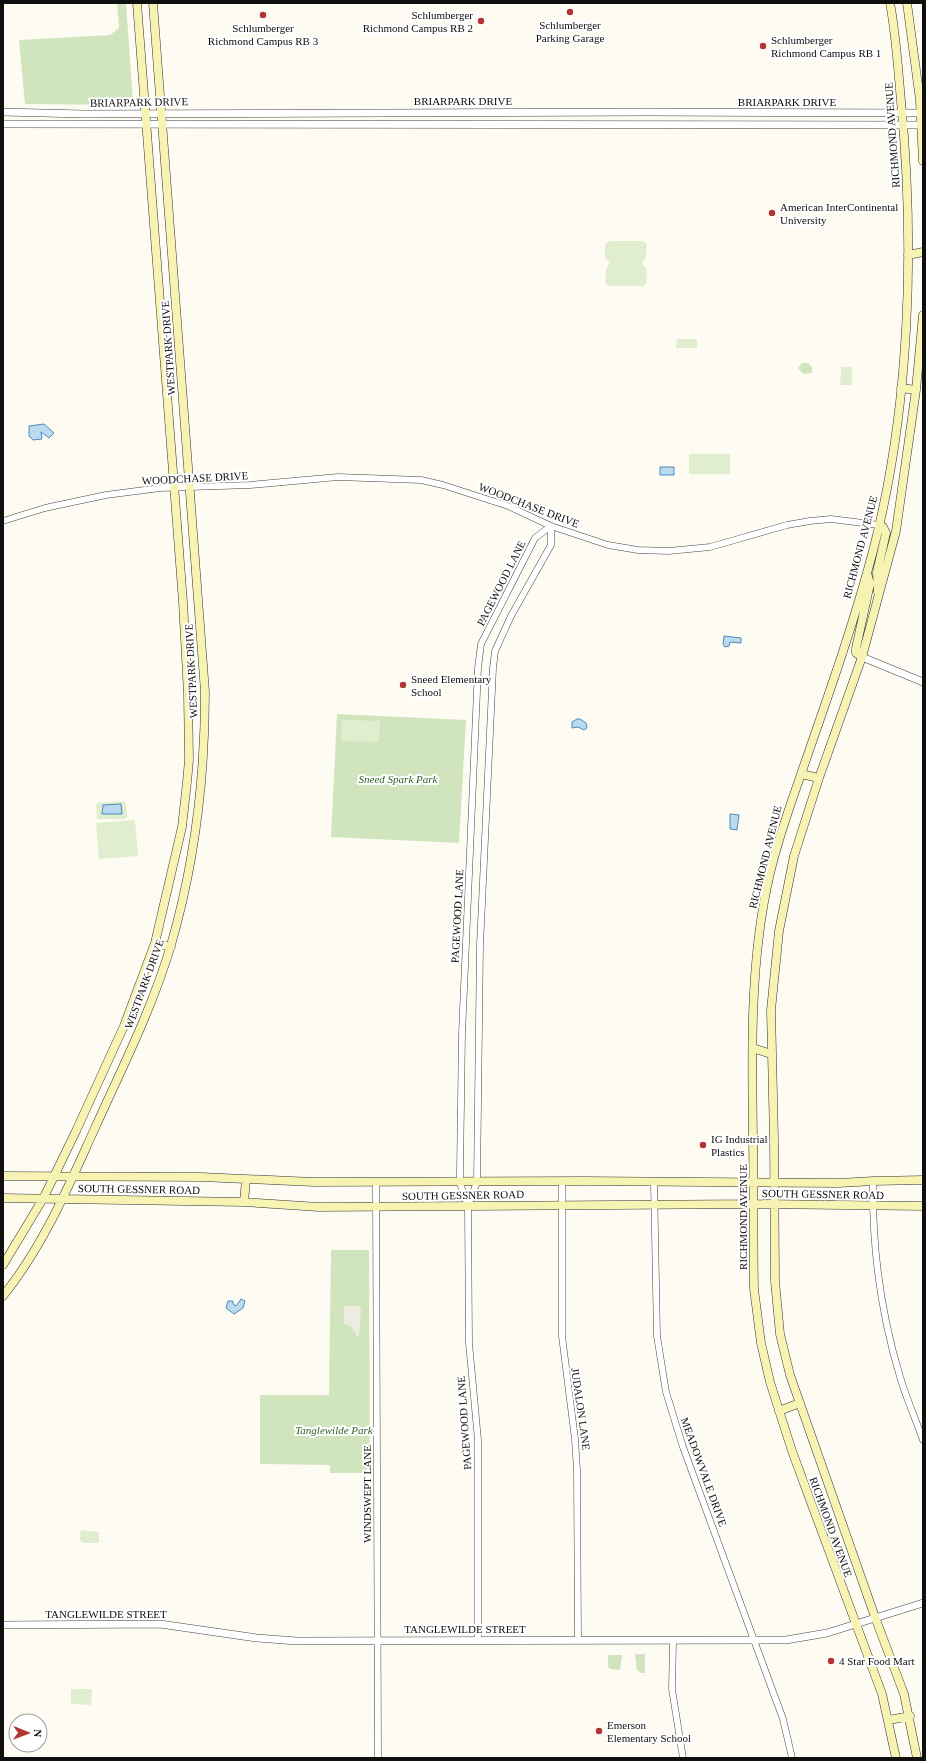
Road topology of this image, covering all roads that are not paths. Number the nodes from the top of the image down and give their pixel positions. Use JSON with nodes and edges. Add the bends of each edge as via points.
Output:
{"nodes":[{"id":1,"x":137,"y":3,"type":"edge"},
{"id":2,"x":153,"y":3,"type":"edge"},
{"id":3,"x":890,"y":3,"type":"edge"},
{"id":4,"x":906,"y":3,"type":"edge"},
{"id":5,"x":3,"y":112,"type":"edge"},
{"id":6,"x":161,"y":112,"type":"junction"},
{"id":7,"x":16,"y":113,"type":"junction"},
{"id":8,"x":145,"y":113,"type":"junction"},
{"id":9,"x":902,"y":113,"type":"junction"},
{"id":10,"x":922,"y":113,"type":"edge"},
{"id":11,"x":3,"y":124,"type":"edge"},
{"id":12,"x":17,"y":124,"type":"junction"},
{"id":13,"x":146,"y":124,"type":"junction"},
{"id":14,"x":162,"y":124,"type":"junction"},
{"id":15,"x":904,"y":125,"type":"junction"},
{"id":16,"x":922,"y":125,"type":"edge"},
{"id":17,"x":923,"y":161,"type":"edge"},
{"id":18,"x":923,"y":252,"type":"edge"},
{"id":19,"x":908,"y":255,"type":"junction"},
{"id":20,"x":923,"y":315,"type":"edge"},
{"id":21,"x":180,"y":368,"type":"junction"},
{"id":22,"x":166,"y":369,"type":"junction"},
{"id":23,"x":901,"y":388,"type":"junction"},
{"id":24,"x":916,"y":390,"type":"junction"},
{"id":25,"x":189,"y":487,"type":"junction"},
{"id":26,"x":176,"y":488,"type":"junction"},
{"id":27,"x":3,"y":521,"type":"edge"},
{"id":28,"x":879,"y":525,"type":"junction"},
{"id":29,"x":551,"y":526,"type":"junction"},
{"id":30,"x":867,"y":573,"type":"junction"},
{"id":31,"x":879,"y":596,"type":"junction"},
{"id":32,"x":862,"y":657,"type":"junction"},
{"id":33,"x":923,"y":682,"type":"edge"},
{"id":34,"x":801,"y":774,"type":"junction"},
{"id":35,"x":819,"y":778,"type":"junction"},
{"id":36,"x":155,"y":943,"type":"junction"},
{"id":37,"x":171,"y":947,"type":"junction"},
{"id":38,"x":753,"y":1048,"type":"junction"},
{"id":39,"x":112,"y":1052,"type":"junction"},
{"id":40,"x":771,"y":1054,"type":"junction"},
{"id":41,"x":126,"y":1058,"type":"junction"},
{"id":42,"x":3,"y":1176,"type":"edge"},
{"id":43,"x":55,"y":1176,"type":"junction"},
{"id":44,"x":73,"y":1176,"type":"junction"},
{"id":45,"x":246,"y":1180,"type":"junction"},
{"id":46,"x":923,"y":1180,"type":"edge"},
{"id":47,"x":562,"y":1181,"type":"junction"},
{"id":48,"x":873,"y":1181,"type":"junction"},
{"id":49,"x":477,"y":1182,"type":"junction"},
{"id":50,"x":654,"y":1182,"type":"junction"},
{"id":51,"x":376,"y":1183,"type":"junction"},
{"id":52,"x":460,"y":1183,"type":"junction"},
{"id":53,"x":754,"y":1183,"type":"junction"},
{"id":54,"x":774,"y":1183,"type":"junction"},
{"id":55,"x":44,"y":1197,"type":"junction"},
{"id":56,"x":3,"y":1198,"type":"edge"},
{"id":57,"x":64,"y":1199,"type":"junction"},
{"id":58,"x":244,"y":1202,"type":"junction"},
{"id":59,"x":562,"y":1204,"type":"junction"},
{"id":60,"x":753,"y":1204,"type":"junction"},
{"id":61,"x":775,"y":1204,"type":"junction"},
{"id":62,"x":654,"y":1205,"type":"junction"},
{"id":63,"x":468,"y":1206,"type":"junction"},
{"id":64,"x":872,"y":1206,"type":"junction"},
{"id":65,"x":923,"y":1206,"type":"edge"},
{"id":66,"x":376,"y":1207,"type":"junction"},
{"id":67,"x":3,"y":1265,"type":"edge"},
{"id":68,"x":3,"y":1296,"type":"edge"},
{"id":69,"x":800,"y":1403,"type":"junction"},
{"id":70,"x":779,"y":1410,"type":"junction"},
{"id":71,"x":923,"y":1440,"type":"edge"},
{"id":72,"x":923,"y":1603,"type":"edge"},
{"id":73,"x":875,"y":1617,"type":"junction"},
{"id":74,"x":855,"y":1624,"type":"junction"},
{"id":75,"x":3,"y":1625,"type":"edge"},
{"id":76,"x":478,"y":1640,"type":"junction"},
{"id":77,"x":578,"y":1640,"type":"junction"},
{"id":78,"x":378,"y":1641,"type":"junction"},
{"id":79,"x":754,"y":1641,"type":"junction"},
{"id":80,"x":673,"y":1642,"type":"junction"},
{"id":81,"x":910,"y":1716,"type":"junction"},
{"id":82,"x":889,"y":1720,"type":"junction"},
{"id":83,"x":378,"y":1758,"type":"edge"},
{"id":84,"x":683,"y":1758,"type":"edge"},
{"id":85,"x":792,"y":1758,"type":"edge"},
{"id":86,"x":896,"y":1758,"type":"edge"},
{"id":87,"x":917,"y":1758,"type":"edge"}],
"edges":[{"from":1,"to":8,"type":"main road","name":"WESTPARK DRIVE"},
{"from":2,"to":6,"type":"main road","name":"WESTPARK DRIVE"},
{"from":3,"to":9,"type":"main road","name":"RICHMOND AVENUE"},
{"from":4,"to":10,"type":"main road"},
{"from":5,"to":7,"type":"street","name":"BRIARPARK DRIVE"},
{"from":6,"to":8,"type":"street","name":"BRIARPARK DRIVE"},
{"from":6,"to":9,"type":"street","name":"BRIARPARK DRIVE"},
{"from":6,"to":14,"type":"main road","name":"WESTPARK DRIVE"},
{"from":7,"to":8,"type":"street","name":"BRIARPARK DRIVE"},
{"from":7,"to":12,"type":"street"},
{"from":8,"to":13,"type":"main road","name":"WESTPARK DRIVE"},
{"from":9,"to":10,"type":"street","name":"BRIARPARK DRIVE"},
{"from":9,"to":15,"type":"main road","name":"RICHMOND AVENUE"},
{"from":10,"to":16,"type":"main road"},
{"from":11,"to":12,"type":"street","name":"BRIARPARK DRIVE"},
{"from":12,"to":13,"type":"street","name":"BRIARPARK DRIVE"},
{"from":13,"to":14,"type":"street","name":"BRIARPARK DRIVE"},
{"from":13,"to":22,"type":"main road","name":"WESTPARK DRIVE"},
{"from":14,"to":15,"type":"street","name":"BRIARPARK DRIVE"},
{"from":14,"to":21,"type":"main road","name":"WESTPARK DRIVE"},
{"from":15,"to":16,"type":"street","name":"BRIARPARK DRIVE"},
{"from":15,"to":19,"type":"main road","name":"RICHMOND AVENUE"},
{"from":16,"to":17,"type":"main road"},
{"from":18,"to":19,"type":"main road"},
{"from":19,"to":23,"type":"main road","name":"RICHMOND AVENUE"},
{"from":20,"to":24,"type":"main road","name":"RICHMOND AVENUE"},
{"from":21,"to":22,"type":"main road"},
{"from":21,"to":25,"type":"main road","name":"WESTPARK DRIVE"},
{"from":22,"to":26,"type":"main road","name":"WESTPARK DRIVE"},
{"from":23,"to":24,"type":"main road"},
{"from":23,"to":28,"type":"main road","name":"RICHMOND AVENUE","via":[[890,473]]},
{"from":24,"to":31,"type":"main road","name":"RICHMOND AVENUE","via":[[900,508]]},
{"from":25,"to":26,"type":"street","name":"WOODCHASE DRIVE"},
{"from":25,"to":29,"type":"street","name":"WOODCHASE DRIVE","via":[[338,478],[421,480],[508,506]]},
{"from":25,"to":37,"type":"main road","name":"WESTPARK DRIVE","via":[[205,692],[205,723],[197,826]]},
{"from":26,"to":27,"type":"street","name":"WOODCHASE DRIVE","via":[[106,495],[45,508]]},
{"from":26,"to":36,"type":"main road","name":"WESTPARK DRIVE","via":[[188,694],[188,760],[182,827]]},
{"from":28,"to":29,"type":"street","name":"WOODCHASE DRIVE","via":[[831,519],[810,521],[710,547],[669,551],[638,550],[608,545]]},
{"from":28,"to":30,"type":"main road","name":"RICHMOND AVENUE"},
{"from":28,"to":31,"type":"main road","via":[[886,533],[877,572]]},
{"from":29,"to":49,"type":"street","name":"PAGEWOOD LANE","via":[[551,546],[511,616],[496,651],[493,668],[480,945]]},
{"from":29,"to":52,"type":"street","name":"PAGEWOOD LANE","via":[[536,538],[481,644],[464,978]]},
{"from":30,"to":32,"type":"main road","via":[[870,584],[856,648],[856,652]]},
{"from":30,"to":34,"type":"main road","name":"RICHMOND AVENUE"},
{"from":31,"to":32,"type":"main road","name":"RICHMOND AVENUE"},
{"from":32,"to":33,"type":"street"},
{"from":32,"to":35,"type":"main road","name":"RICHMOND AVENUE"},
{"from":34,"to":35,"type":"main road"},
{"from":34,"to":38,"type":"main road","name":"RICHMOND AVENUE","via":[[785,820],[764,899],[756,959]]},
{"from":35,"to":40,"type":"main road","name":"RICHMOND AVENUE","via":[[796,848],[785,896],[772,1003]]},
{"from":36,"to":37,"type":"main road"},
{"from":36,"to":39,"type":"main road","name":"WESTPARK DRIVE"},
{"from":37,"to":41,"type":"main road","name":"WESTPARK DRIVE","via":[[145,1018]]},
{"from":38,"to":40,"type":"main road"},
{"from":38,"to":53,"type":"main road","name":"RICHMOND AVENUE"},
{"from":39,"to":41,"type":"main road"},
{"from":39,"to":43,"type":"main road","name":"WESTPARK DRIVE"},
{"from":40,"to":54,"type":"main road","name":"RICHMOND AVENUE"},
{"from":41,"to":44,"type":"main road","name":"WESTPARK DRIVE"},
{"from":42,"to":43,"type":"main road","name":"SOUTH GESSNER ROAD"},
{"from":43,"to":44,"type":"main road","name":"SOUTH GESSNER ROAD"},
{"from":43,"to":55,"type":"main road","name":"WESTPARK DRIVE"},
{"from":44,"to":45,"type":"main road","name":"SOUTH GESSNER ROAD"},
{"from":44,"to":57,"type":"main road","name":"WESTPARK DRIVE"},
{"from":45,"to":51,"type":"main road","name":"SOUTH GESSNER ROAD"},
{"from":45,"to":58,"type":"main road"},
{"from":46,"to":48,"type":"main road","name":"SOUTH GESSNER ROAD"},
{"from":47,"to":49,"type":"main road","name":"SOUTH GESSNER ROAD"},
{"from":47,"to":50,"type":"main road","name":"SOUTH GESSNER ROAD"},
{"from":47,"to":59,"type":"street","name":"JUDALON LANE"},
{"from":48,"to":54,"type":"main road","name":"SOUTH GESSNER ROAD"},
{"from":48,"to":64,"type":"street"},
{"from":49,"to":52,"type":"main road","name":"SOUTH GESSNER ROAD"},
{"from":49,"to":63,"type":"street","name":"PAGEWOOD LANE"},
{"from":50,"to":53,"type":"main road","name":"SOUTH GESSNER ROAD"},
{"from":50,"to":62,"type":"street","name":"MEADOWVALE DRIVE"},
{"from":51,"to":52,"type":"main road","name":"SOUTH GESSNER ROAD"},
{"from":51,"to":66,"type":"street","name":"WINDSWEPT LANE"},
{"from":52,"to":63,"type":"street","name":"PAGEWOOD LANE"},
{"from":53,"to":54,"type":"main road","name":"SOUTH GESSNER ROAD"},
{"from":53,"to":60,"type":"main road","name":"RICHMOND AVENUE"},
{"from":54,"to":61,"type":"main road","name":"RICHMOND AVENUE"},
{"from":55,"to":56,"type":"main road","name":"SOUTH GESSNER ROAD"},
{"from":55,"to":57,"type":"main road","name":"SOUTH GESSNER ROAD"},
{"from":55,"to":67,"type":"main road","name":"WESTPARK DRIVE"},
{"from":57,"to":58,"type":"main road","name":"SOUTH GESSNER ROAD"},
{"from":57,"to":68,"type":"main road","name":"WESTPARK DRIVE","via":[[40,1243]]},
{"from":58,"to":66,"type":"main road","name":"SOUTH GESSNER ROAD","via":[[319,1207]]},
{"from":59,"to":62,"type":"main road","name":"SOUTH GESSNER ROAD"},
{"from":59,"to":63,"type":"main road","name":"SOUTH GESSNER ROAD"},
{"from":59,"to":77,"type":"street","name":"JUDALON LANE","via":[[562,1336],[578,1470]]},
{"from":60,"to":61,"type":"main road","name":"SOUTH GESSNER ROAD"},
{"from":60,"to":62,"type":"main road","name":"SOUTH GESSNER ROAD"},
{"from":60,"to":70,"type":"main road","name":"RICHMOND AVENUE","via":[[756,1317],[765,1365]]},
{"from":61,"to":64,"type":"main road","name":"SOUTH GESSNER ROAD"},
{"from":61,"to":69,"type":"main road","name":"RICHMOND AVENUE","via":[[775,1281],[780,1334]]},
{"from":62,"to":79,"type":"street","name":"MEADOWVALE DRIVE","via":[[657,1336],[666,1392],[683,1447]]},
{"from":63,"to":66,"type":"main road","name":"SOUTH GESSNER ROAD"},
{"from":63,"to":76,"type":"street","name":"PAGEWOOD LANE","via":[[469,1343],[478,1440]]},
{"from":64,"to":65,"type":"main road","name":"SOUTH GESSNER ROAD"},
{"from":64,"to":71,"type":"street","via":[[875,1257],[884,1315],[901,1380]]},
{"from":66,"to":78,"type":"street","name":"WINDSWEPT LANE"},
{"from":69,"to":70,"type":"main road"},
{"from":69,"to":73,"type":"main road","name":"RICHMOND AVENUE"},
{"from":70,"to":74,"type":"main road","name":"RICHMOND AVENUE"},
{"from":72,"to":73,"type":"street","name":"TANGLEWILDE STREET"},
{"from":73,"to":74,"type":"street","name":"TANGLEWILDE STREET"},
{"from":73,"to":81,"type":"main road","name":"RICHMOND AVENUE"},
{"from":74,"to":79,"type":"street","name":"TANGLEWILDE STREET","via":[[808,1638]]},
{"from":74,"to":82,"type":"main road","name":"RICHMOND AVENUE","via":[[882,1694]]},
{"from":75,"to":78,"type":"street","name":"TANGLEWILDE STREET","via":[[160,1624],[286,1640]]},
{"from":76,"to":77,"type":"street","name":"TANGLEWILDE STREET"},
{"from":76,"to":78,"type":"street","name":"TANGLEWILDE STREET"},
{"from":77,"to":80,"type":"street","name":"TANGLEWILDE STREET"},
{"from":78,"to":83,"type":"street","name":"WINDSWEPT LANE"},
{"from":79,"to":80,"type":"street","name":"TANGLEWILDE STREET"},
{"from":79,"to":85,"type":"street","name":"MEADOWVALE DRIVE","via":[[782,1719]]},
{"from":80,"to":84,"type":"street","via":[[672,1689]]},
{"from":81,"to":82,"type":"main road"},
{"from":81,"to":87,"type":"main road","name":"RICHMOND AVENUE"},
{"from":82,"to":86,"type":"main road","name":"RICHMOND AVENUE"}]}
